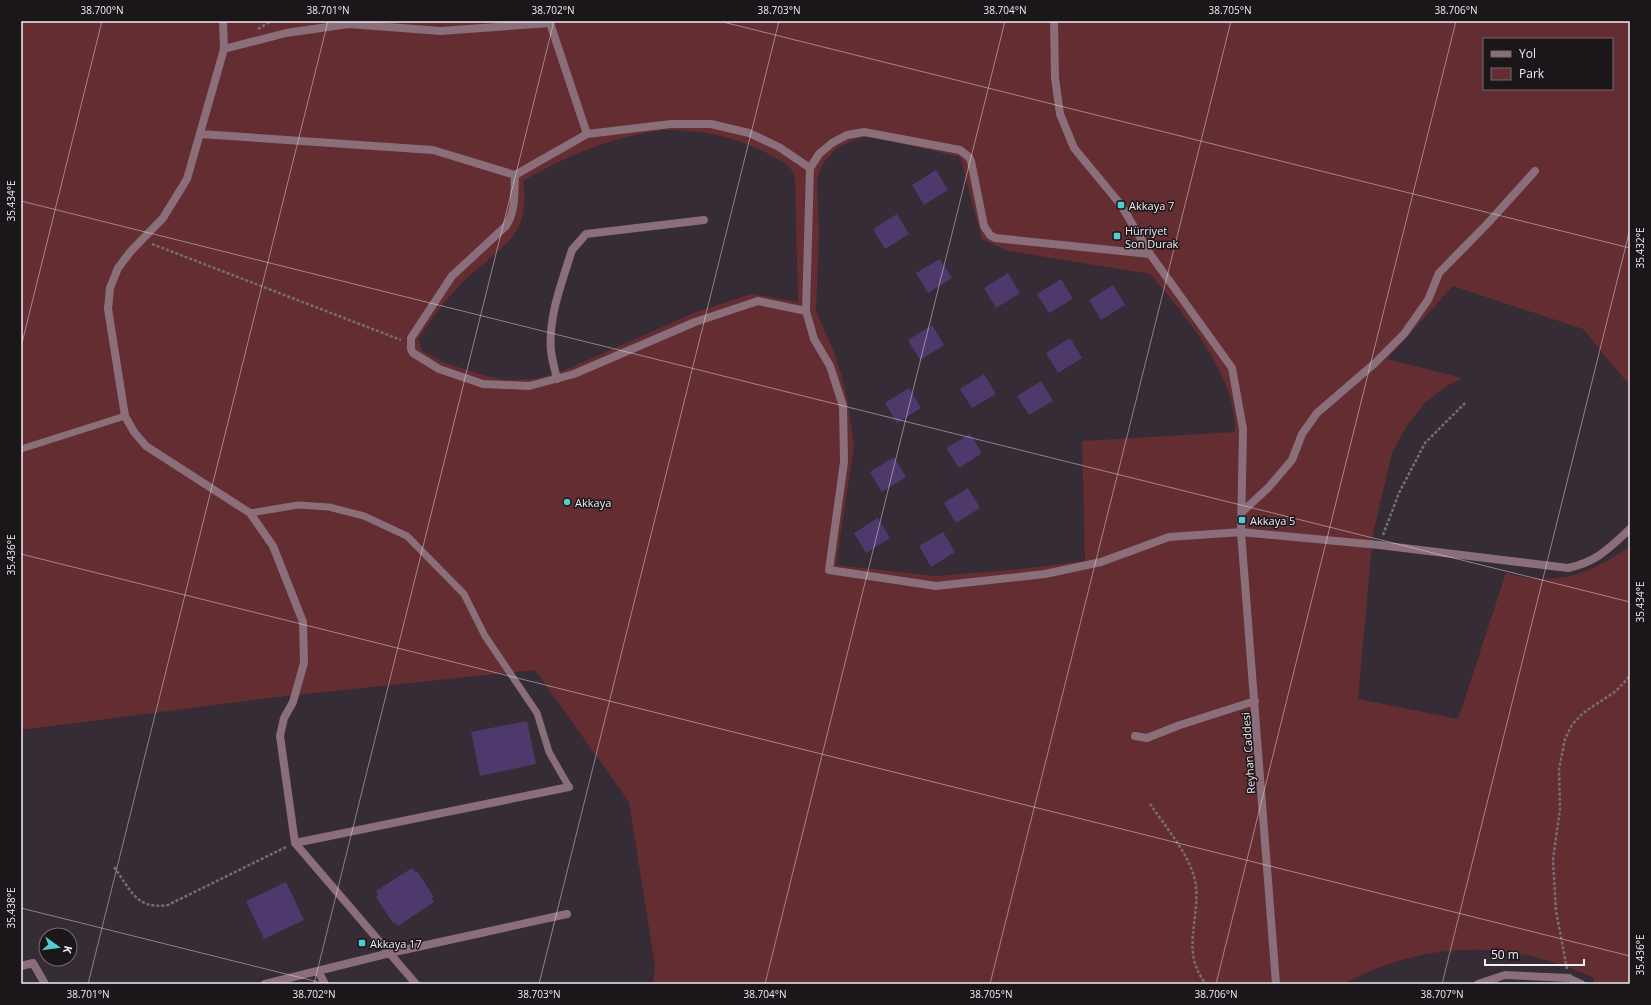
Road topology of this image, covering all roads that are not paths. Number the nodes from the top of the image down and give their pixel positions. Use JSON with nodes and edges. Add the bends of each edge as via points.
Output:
{"nodes":[{"id":1,"x":223,"y":21,"type":"edge"},
{"id":2,"x":1054,"y":21,"type":"edge"},
{"id":3,"x":224,"y":49,"type":"junction"},
{"id":4,"x":200,"y":134,"type":"junction"},
{"id":5,"x":587,"y":134,"type":"junction"},
{"id":6,"x":810,"y":168,"type":"junction"},
{"id":7,"x":1535,"y":171,"type":"dead end"},
{"id":8,"x":515,"y":175,"type":"junction"},
{"id":9,"x":704,"y":220,"type":"dead end"},
{"id":10,"x":1150,"y":254,"type":"junction"},
{"id":11,"x":806,"y":311,"type":"junction"},
{"id":12,"x":557,"y":379,"type":"junction"},
{"id":13,"x":125,"y":416,"type":"junction"},
{"id":14,"x":21,"y":449,"type":"edge"},
{"id":15,"x":250,"y":513,"type":"junction"},
{"id":16,"x":1242,"y":516,"type":"junction"},
{"id":17,"x":1630,"y":529,"type":"edge"},
{"id":18,"x":1241,"y":532,"type":"junction"},
{"id":19,"x":1255,"y":700,"type":"junction"},
{"id":20,"x":1135,"y":736,"type":"dead end"},
{"id":21,"x":569,"y":786,"type":"joint"},
{"id":22,"x":294,"y":843,"type":"junction"},
{"id":23,"x":567,"y":914,"type":"dead end"},
{"id":24,"x":390,"y":953,"type":"junction"},
{"id":25,"x":21,"y":966,"type":"edge"},
{"id":26,"x":318,"y":971,"type":"junction"},
{"id":27,"x":1569,"y":978,"type":"joint"},
{"id":28,"x":45,"y":984,"type":"edge"},
{"id":29,"x":265,"y":984,"type":"edge"},
{"id":30,"x":325,"y":984,"type":"edge"},
{"id":31,"x":416,"y":984,"type":"edge"},
{"id":32,"x":1276,"y":984,"type":"edge"},
{"id":33,"x":1478,"y":984,"type":"edge"},
{"id":34,"x":1582,"y":984,"type":"edge"}],
"edges":[{"from":1,"to":3,"type":"street"},
{"from":2,"to":10,"type":"street","name":"Reyhan Caddesi","via":[[1060,114],[1074,148],[1121,205]]},
{"from":3,"to":4,"type":"street"},
{"from":3,"to":5,"type":"street","via":[[286,33],[349,24],[441,30],[550,23]]},
{"from":4,"to":8,"type":"street","via":[[433,150]]},
{"from":4,"to":13,"type":"street","via":[[187,179],[163,218],[118,268],[110,288],[108,309]]},
{"from":5,"to":6,"type":"street","via":[[671,124],[711,124],[749,133],[779,147]]},
{"from":5,"to":8,"type":"street"},
{"from":6,"to":10,"type":"street","via":[[819,154],[832,143],[847,135],[864,132],[960,150],[971,162],[984,226],[990,236]]},
{"from":6,"to":11,"type":"street"},
{"from":7,"to":16,"type":"street","via":[[1439,273],[1428,300],[1404,334],[1375,363],[1317,412],[1302,434],[1292,460]]},
{"from":8,"to":12,"type":"street","via":[[511,218],[506,226],[452,276],[411,338],[410,344],[414,353],[426,362],[483,384],[530,386]]},
{"from":9,"to":12,"type":"street","via":[[586,234],[575,245],[556,304],[552,329],[551,351]]},
{"from":10,"to":16,"type":"street","name":"Reyhan Caddesi","via":[[1232,368],[1243,429]]},
{"from":11,"to":12,"type":"street","via":[[758,301],[695,322]]},
{"from":11,"to":18,"type":"street","via":[[814,339],[830,366],[843,406],[844,462],[828,570],[936,586],[1045,574],[1094,564],[1169,537]]},
{"from":13,"to":14,"type":"lane"},
{"from":13,"to":15,"type":"street","via":[[146,446]]},
{"from":15,"to":21,"type":"lane","via":[[298,505],[329,507],[364,516],[407,536],[464,594],[485,636],[537,713],[549,752]]},
{"from":15,"to":22,"type":"street","via":[[272,546],[303,622],[304,663],[280,736]]},
{"from":16,"to":18,"type":"street","name":"Reyhan Caddesi"},
{"from":17,"to":18,"type":"street","via":[[1604,553],[1587,564],[1568,568],[1379,545]]},
{"from":18,"to":19,"type":"street","name":"Reyhan Caddesi"},
{"from":19,"to":20,"type":"street","via":[[1147,738]]},
{"from":19,"to":32,"type":"street","name":"Reyhan Caddesi"},
{"from":21,"to":22,"type":"street"},
{"from":22,"to":24,"type":"street"},
{"from":23,"to":24,"type":"street"},
{"from":24,"to":26,"type":"street"},
{"from":24,"to":31,"type":"street"},
{"from":25,"to":28,"type":"street","via":[[33,963]]},
{"from":26,"to":29,"type":"street"},
{"from":26,"to":30,"type":"street"},
{"from":27,"to":33,"type":"street","via":[[1505,975]]},
{"from":27,"to":34,"type":"lane"}]}
